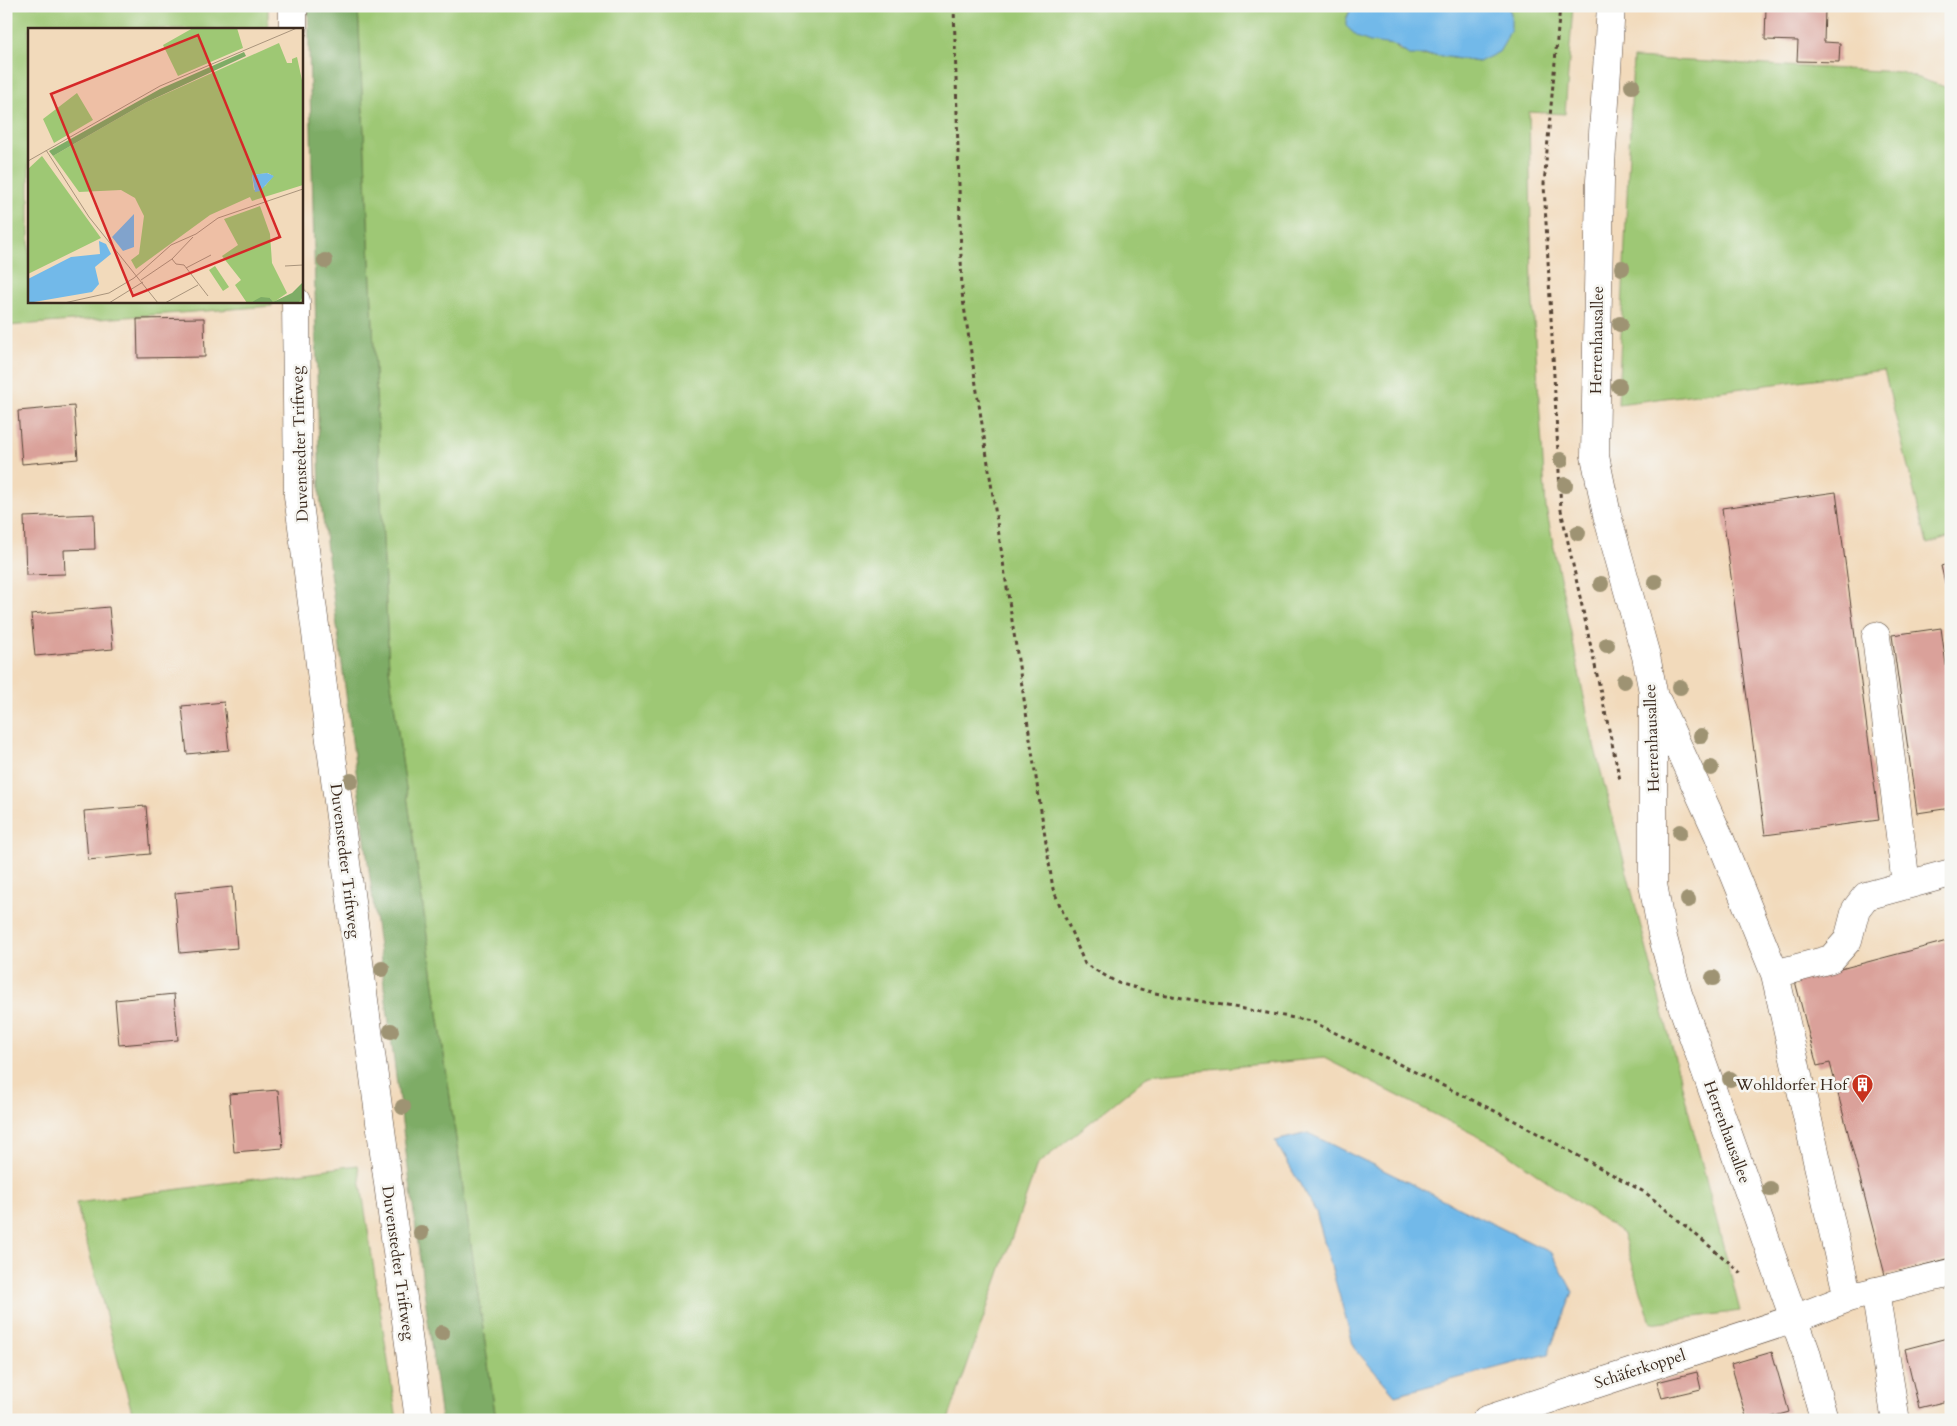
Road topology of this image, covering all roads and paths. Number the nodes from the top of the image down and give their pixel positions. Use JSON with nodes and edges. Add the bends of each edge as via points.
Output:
{"nodes":[{"id":1,"x":293,"y":6,"type":"edge"},
{"id":2,"x":954,"y":6,"type":"edge"},
{"id":3,"x":1611,"y":6,"type":"edge"},
{"id":4,"x":293,"y":28,"type":"edge"},
{"id":5,"x":296,"y":302,"type":"edge"},
{"id":6,"x":1876,"y":636,"type":"dead end"},
{"id":7,"x":1653,"y":692,"type":"junction"},
{"id":8,"x":1951,"y":873,"type":"edge"},
{"id":9,"x":1906,"y":885,"type":"junction"},
{"id":10,"x":1775,"y":974,"type":"junction"},
{"id":11,"x":1742,"y":1273,"type":"dead end"},
{"id":12,"x":1951,"y":1273,"type":"edge"},
{"id":13,"x":1875,"y":1292,"type":"junction"},
{"id":14,"x":1848,"y":1298,"type":"junction"},
{"id":15,"x":1794,"y":1318,"type":"junction"},
{"id":16,"x":419,"y":1420,"type":"edge"},
{"id":17,"x":1486,"y":1420,"type":"edge"},
{"id":18,"x":1824,"y":1420,"type":"edge"},
{"id":19,"x":1894,"y":1420,"type":"edge"}],
"edges":[{"from":1,"to":4,"type":"street"},
{"from":2,"to":11,"type":"path","via":[[962,293],[1053,889],[1085,964],[1118,984],[1311,1021],[1515,1121],[1646,1193]]},
{"from":3,"to":7,"type":"street","name":"Herrenhausallee","via":[[1600,181],[1595,456]]},
{"from":5,"to":16,"type":"street","name":"Duvenstedter Triftweg","via":[[298,496]]},
{"from":6,"to":9,"type":"street"},
{"from":7,"to":10,"type":"street","via":[[1718,834]]},
{"from":7,"to":15,"type":"street","name":"Herrenhausallee","via":[[1653,884],[1662,934],[1678,994]]},
{"from":8,"to":9,"type":"street"},
{"from":9,"to":10,"type":"street","via":[[1866,896],[1856,909],[1848,940],[1831,959]]},
{"from":10,"to":14,"type":"street"},
{"from":12,"to":13,"type":"street","name":"Schäferkoppel"},
{"from":13,"to":14,"type":"street","name":"Schäferkoppel"},
{"from":13,"to":19,"type":"street"},
{"from":14,"to":15,"type":"street","name":"Schäferkoppel"},
{"from":15,"to":17,"type":"street","name":"Schäferkoppel"},
{"from":15,"to":18,"type":"street","name":"Herrenhausallee"}]}
